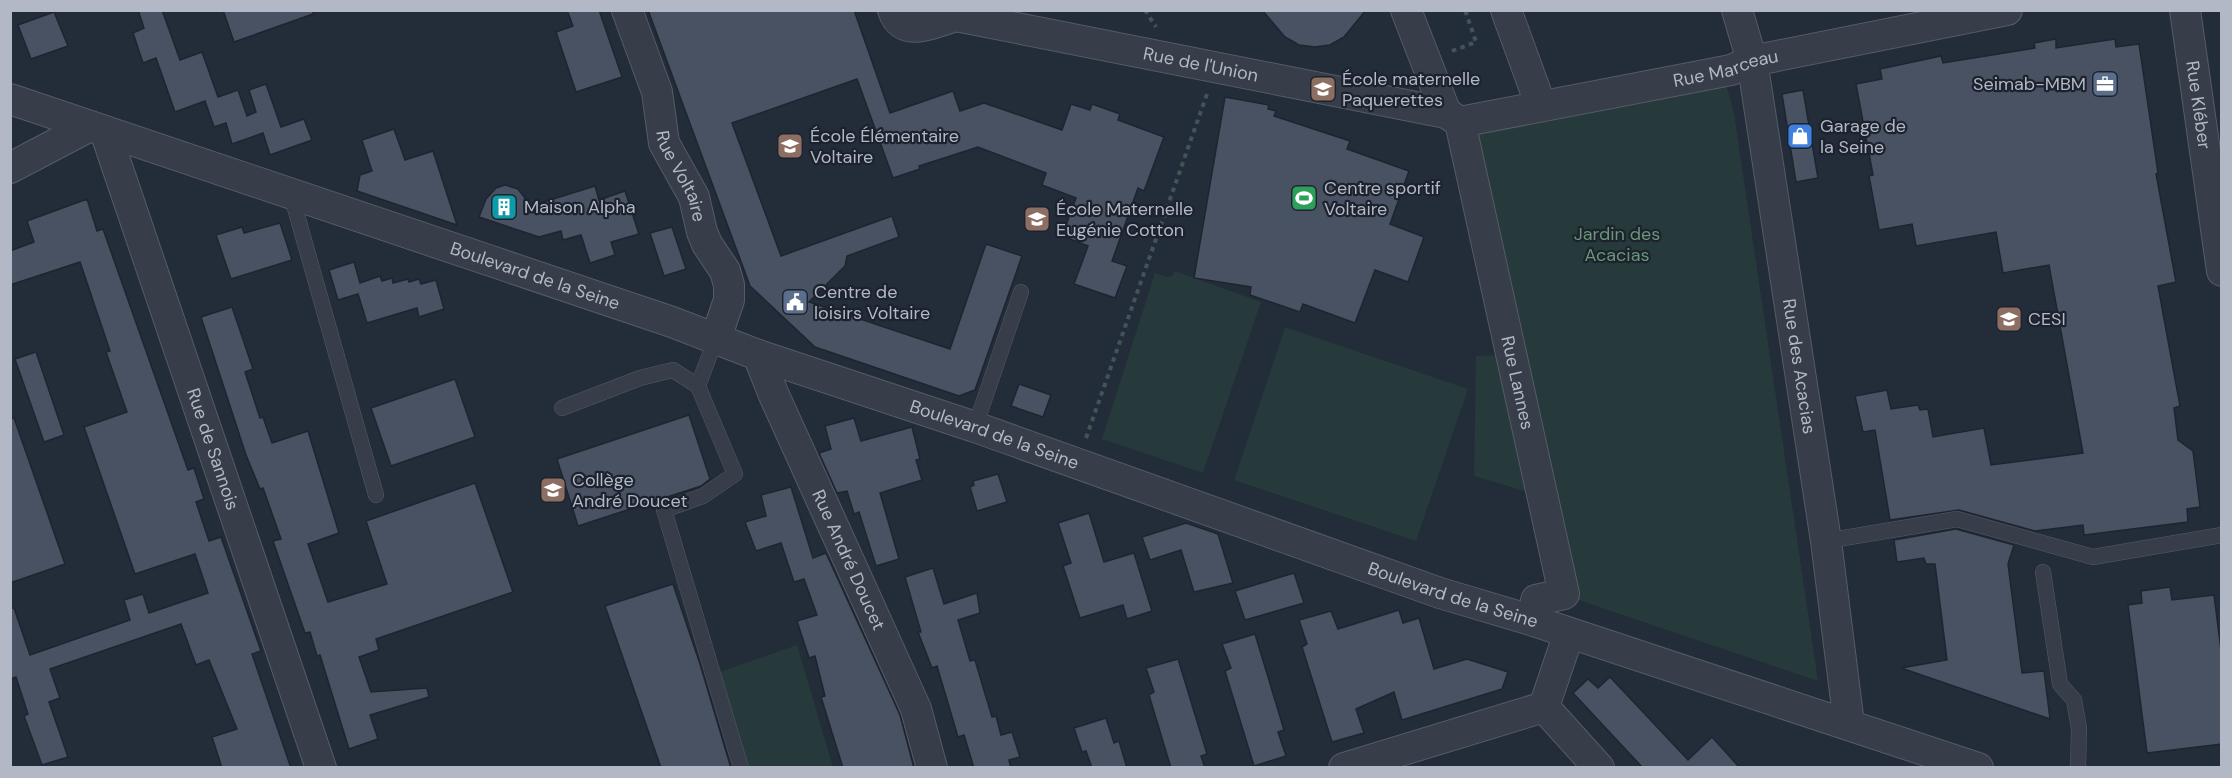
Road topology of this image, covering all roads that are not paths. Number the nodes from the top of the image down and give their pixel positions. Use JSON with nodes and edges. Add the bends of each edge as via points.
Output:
{"nodes":[{"id":1,"x":627,"y":10,"type":"edge"},
{"id":2,"x":893,"y":10,"type":"edge"},
{"id":3,"x":1406,"y":10,"type":"edge"},
{"id":4,"x":1506,"y":10,"type":"edge"},
{"id":5,"x":1737,"y":10,"type":"edge"},
{"id":6,"x":2007,"y":10,"type":"edge"},
{"id":7,"x":2185,"y":10,"type":"edge"},
{"id":8,"x":955,"y":13,"type":"edge"},
{"id":9,"x":1752,"y":61,"type":"junction"},
{"id":10,"x":10,"y":99,"type":"edge"},
{"id":11,"x":1541,"y":106,"type":"junction"},
{"id":12,"x":1453,"y":118,"type":"junction"},
{"id":13,"x":98,"y":129,"type":"junction"},
{"id":14,"x":10,"y":168,"type":"edge"},
{"id":15,"x":291,"y":194,"type":"junction"},
{"id":16,"x":2220,"y":255,"type":"edge"},
{"id":17,"x":1021,"y":292,"type":"dead end"},
{"id":18,"x":716,"y":338,"type":"junction"},
{"id":19,"x":758,"y":355,"type":"junction"},
{"id":20,"x":698,"y":386,"type":"junction"},
{"id":21,"x":562,"y":408,"type":"dead end"},
{"id":22,"x":975,"y":427,"type":"junction"},
{"id":23,"x":376,"y":495,"type":"dead end"},
{"id":24,"x":2222,"y":535,"type":"edge"},
{"id":25,"x":1826,"y":542,"type":"junction"},
{"id":26,"x":2043,"y":572,"type":"dead end"},
{"id":27,"x":1534,"y":621,"type":"junction"},
{"id":28,"x":1569,"y":633,"type":"junction"},
{"id":29,"x":1544,"y":707,"type":"junction"},
{"id":30,"x":1849,"y":724,"type":"junction"},
{"id":31,"x":321,"y":768,"type":"edge"},
{"id":32,"x":741,"y":768,"type":"edge"},
{"id":33,"x":932,"y":768,"type":"edge"},
{"id":34,"x":1344,"y":768,"type":"edge"},
{"id":35,"x":1599,"y":768,"type":"edge"},
{"id":36,"x":1978,"y":768,"type":"edge"},
{"id":37,"x":2078,"y":768,"type":"edge"}],
"edges":[{"from":1,"to":18,"type":"street","name":"Rue Voltaire","via":[[657,92],[664,142],[694,197],[702,232],[729,285],[729,300]]},
{"from":2,"to":8,"type":"street","name":"Rue de l'Union","via":[[903,26],[913,28]]},
{"from":3,"to":12,"type":"street","via":[[1425,62]]},
{"from":4,"to":11,"type":"street"},
{"from":5,"to":9,"type":"street","name":"Rue des Acacias"},
{"from":6,"to":9,"type":"street","name":"Rue Marceau"},
{"from":7,"to":16,"type":"street","name":"Rue Kléber"},
{"from":8,"to":12,"type":"street","name":"Rue de l'Union"},
{"from":9,"to":11,"type":"street","name":"Rue Marceau","via":[[1731,70]]},
{"from":9,"to":25,"type":"street","name":"Rue des Acacias"},
{"from":10,"to":13,"type":"street","name":"Boulevard de la Seine"},
{"from":11,"to":12,"type":"street","name":"Rue Marceau"},
{"from":12,"to":27,"type":"street","name":"Rue Lannes","via":[[1564,594],[1536,600]]},
{"from":13,"to":14,"type":"street"},
{"from":13,"to":15,"type":"street","name":"Boulevard de la Seine"},
{"from":13,"to":31,"type":"street","name":"Rue de Sannois"},
{"from":15,"to":18,"type":"street","name":"Boulevard de la Seine"},
{"from":15,"to":23,"type":"lane"},
{"from":17,"to":22,"type":"lane"},
{"from":18,"to":19,"type":"street","name":"Boulevard de la Seine"},
{"from":18,"to":20,"type":"lane"},
{"from":19,"to":22,"type":"street","name":"Boulevard de la Seine"},
{"from":19,"to":33,"type":"street","name":"Rue André Doucet","via":[[916,709]]},
{"from":20,"to":21,"type":"lane","via":[[673,370],[640,378]]},
{"from":20,"to":32,"type":"lane","via":[[735,474],[703,496],[664,510]]},
{"from":22,"to":27,"type":"street","name":"Boulevard de la Seine","via":[[1440,594]]},
{"from":24,"to":25,"type":"lane","via":[[2093,557],[1957,519]]},
{"from":25,"to":30,"type":"street","name":"Rue des Acacias"},
{"from":26,"to":37,"type":"lane","via":[[2060,684],[2074,700],[2079,728]]},
{"from":27,"to":28,"type":"street","name":"Boulevard de la Seine"},
{"from":28,"to":29,"type":"street"},
{"from":28,"to":30,"type":"street","name":"Boulevard de la Seine"},
{"from":29,"to":34,"type":"street"},
{"from":29,"to":35,"type":"street"},
{"from":30,"to":36,"type":"street","name":"Boulevard de la Seine"}]}
